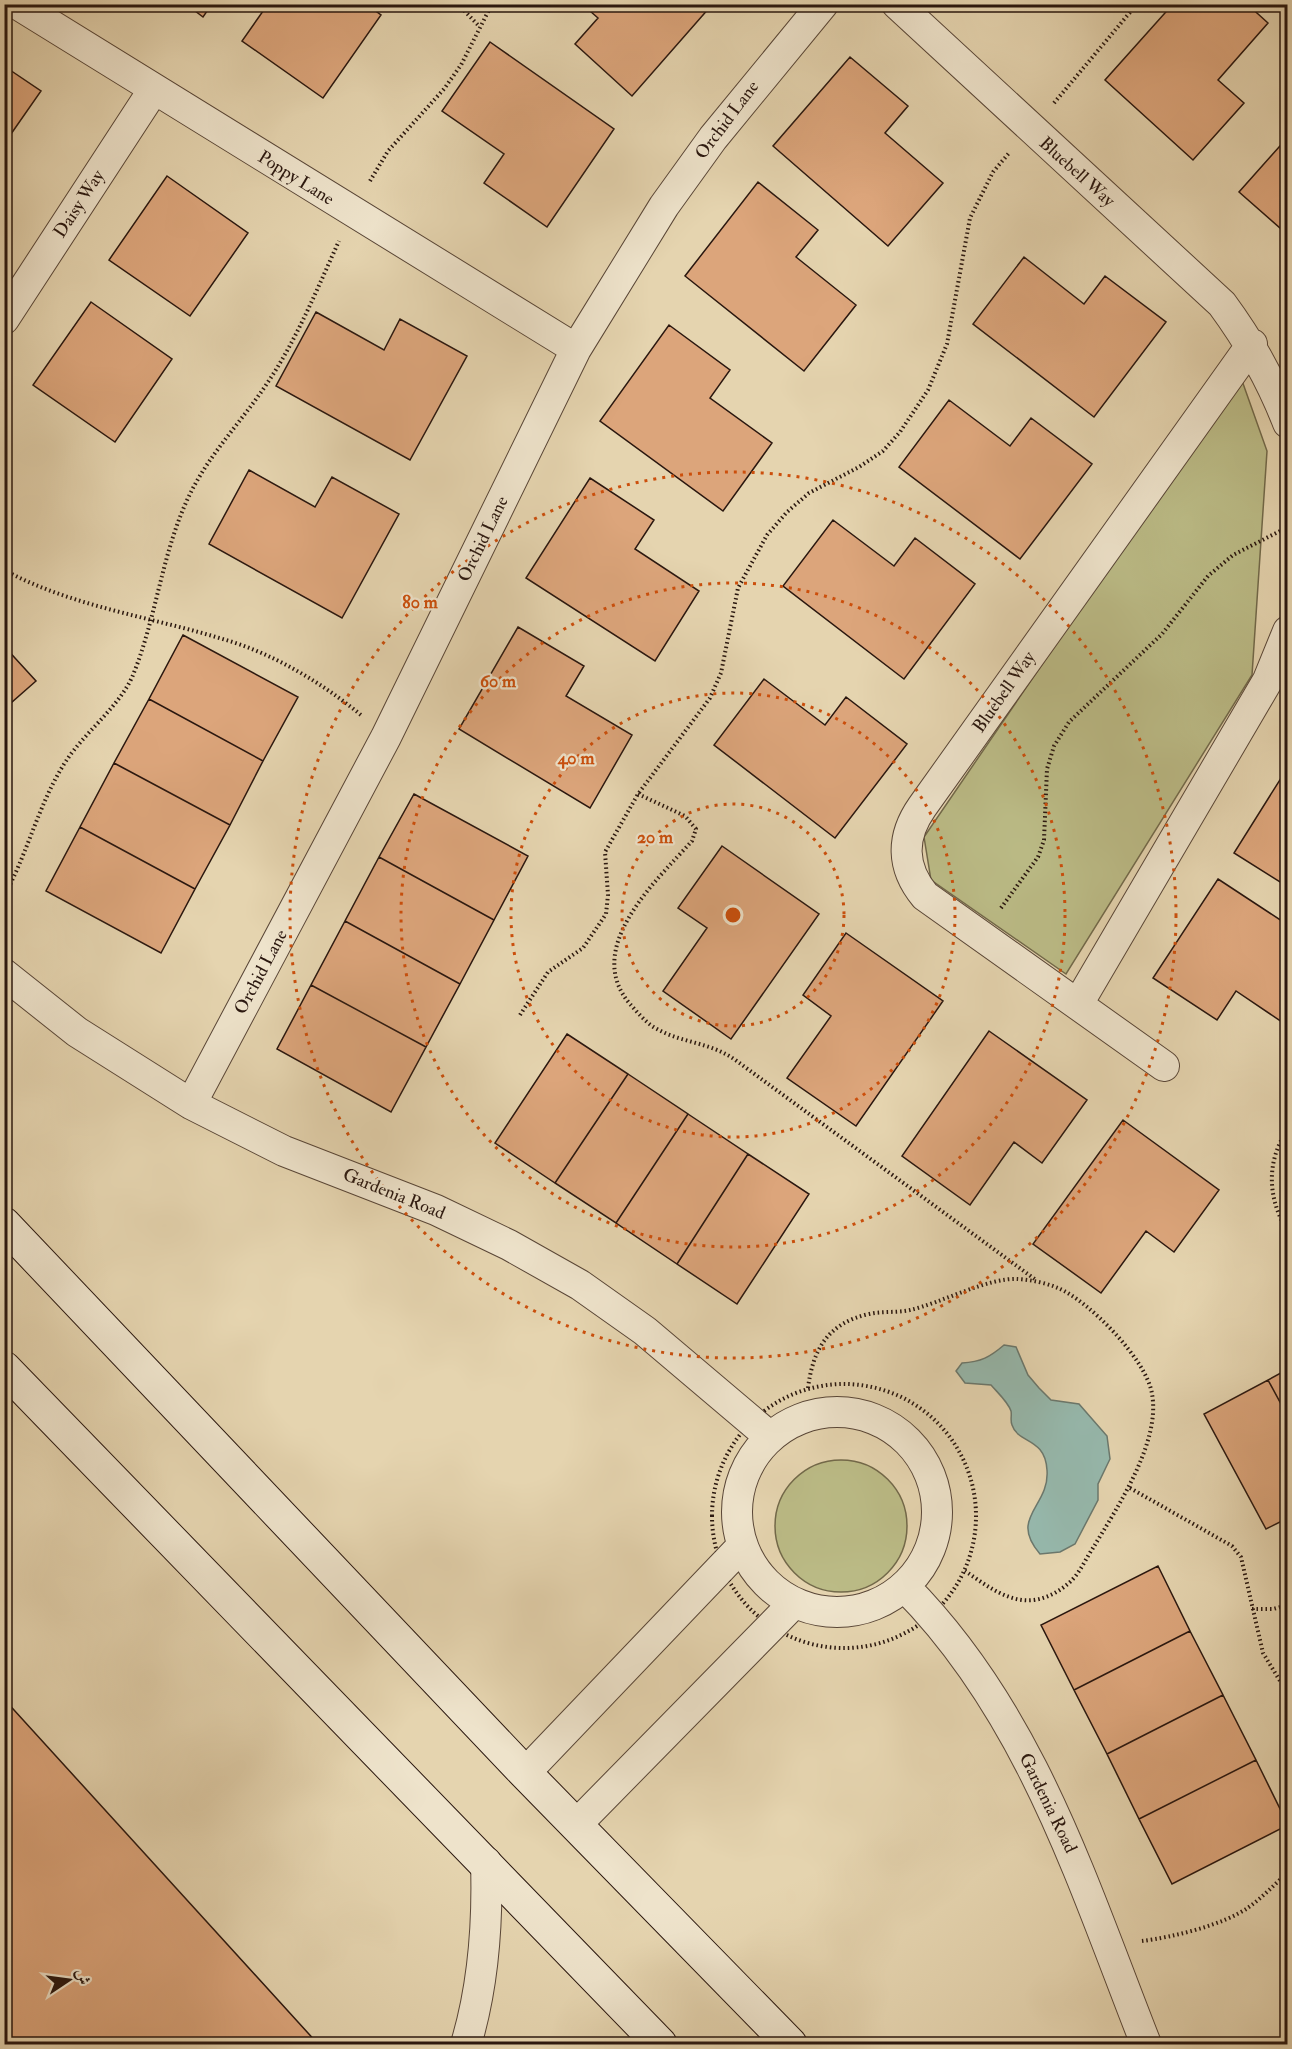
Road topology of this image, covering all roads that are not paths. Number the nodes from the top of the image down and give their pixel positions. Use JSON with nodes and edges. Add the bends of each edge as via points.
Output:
{"nodes":[{"id":1,"x":17,"y":4,"type":"edge"},
{"id":2,"x":823,"y":4,"type":"edge"},
{"id":3,"x":897,"y":4,"type":"edge"},
{"id":4,"x":153,"y":89,"type":"junction"},
{"id":5,"x":4,"y":319,"type":"edge"},
{"id":6,"x":1252,"y":344,"type":"junction"},
{"id":7,"x":576,"y":349,"type":"junction"},
{"id":8,"x":1287,"y":423,"type":"edge"},
{"id":9,"x":1287,"y":631,"type":"edge"},
{"id":10,"x":4,"y":974,"type":"edge"},
{"id":11,"x":1077,"y":1004,"type":"junction"},
{"id":12,"x":1164,"y":1066,"type":"dead end"},
{"id":13,"x":191,"y":1104,"type":"junction"},
{"id":14,"x":4,"y":1224,"type":"edge"},
{"id":15,"x":4,"y":1368,"type":"edge"},
{"id":16,"x":759,"y":1429,"type":"junction"},
{"id":17,"x":742,"y":1546,"type":"junction"},
{"id":18,"x":905,"y":1587,"type":"junction"},
{"id":19,"x":794,"y":1603,"type":"junction"},
{"id":20,"x":525,"y":1773,"type":"junction"},
{"id":21,"x":576,"y":1825,"type":"junction"},
{"id":22,"x":486,"y":1862,"type":"junction"},
{"id":23,"x":466,"y":2044,"type":"edge"},
{"id":24,"x":660,"y":2044,"type":"edge"},
{"id":25,"x":790,"y":2044,"type":"edge"},
{"id":26,"x":1146,"y":2044,"type":"edge"}],
"edges":[{"from":1,"to":4,"type":"street","name":"Poppy Lane"},
{"from":2,"to":7,"type":"street","name":"Orchid Lane","via":[[699,157],[619,276]]},
{"from":3,"to":6,"type":"street","name":"Bluebell Way","via":[[1188,272],[1221,304]]},
{"from":4,"to":5,"type":"street","name":"Daisy Way"},
{"from":4,"to":7,"type":"street","name":"Poppy Lane"},
{"from":6,"to":8,"type":"street","name":"Bluebell Way","via":[[1274,385]]},
{"from":6,"to":11,"type":"street","name":"Bluebell Way","via":[[912,820],[906,835],[905,852],[914,884],[925,896]]},
{"from":7,"to":13,"type":"street","name":"Orchid Lane","via":[[386,737]]},
{"from":9,"to":11,"type":"street","via":[[1268,680]]},
{"from":10,"to":13,"type":"street","name":"Gardenia Road","via":[[77,1032]]},
{"from":11,"to":12,"type":"street","name":"Bluebell Way"},
{"from":13,"to":16,"type":"street","name":"Gardenia Road","via":[[284,1151],[436,1210],[580,1285],[645,1331]]},
{"from":14,"to":20,"type":"main road"},
{"from":15,"to":22,"type":"main road"},
{"from":16,"to":17,"type":"street","via":[[736,1506]]},
{"from":16,"to":18,"type":"street","via":[[833,1411],[868,1415],[899,1432],[915,1449],[923,1458],[936,1491],[937,1526],[926,1560]]},
{"from":17,"to":19,"type":"street","via":[[763,1580]]},
{"from":17,"to":20,"type":"street"},
{"from":18,"to":19,"type":"street","via":[[871,1607],[832,1613]]},
{"from":18,"to":26,"type":"street","name":"Gardenia Road","via":[[971,1662],[1027,1757],[1084,1880]]},
{"from":19,"to":21,"type":"street"},
{"from":20,"to":21,"type":"main road"},
{"from":21,"to":25,"type":"main road"},
{"from":22,"to":23,"type":"street","via":[[485,1953]]},
{"from":22,"to":24,"type":"main road"}]}
